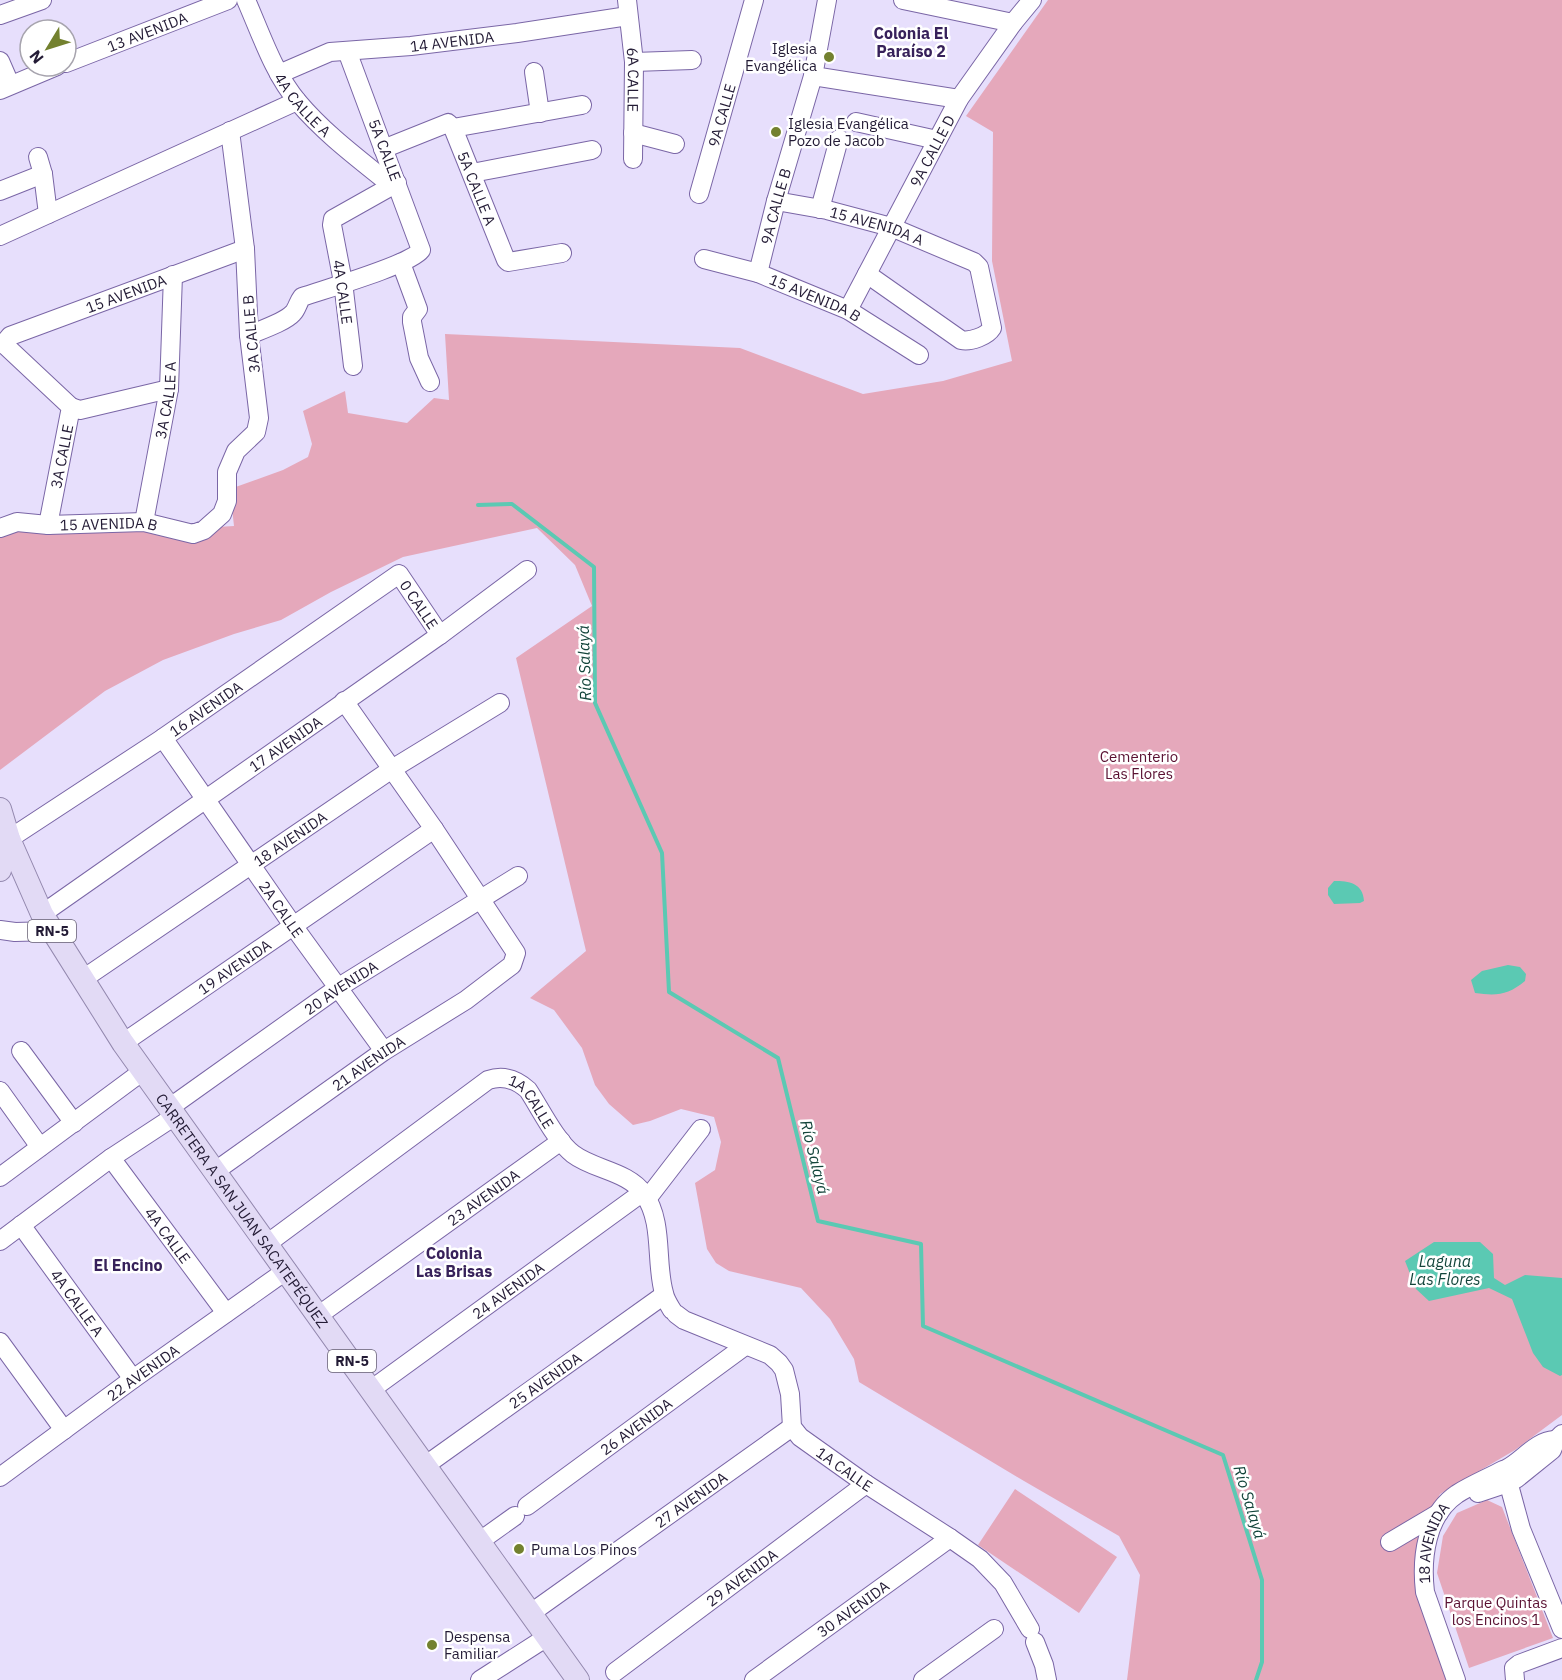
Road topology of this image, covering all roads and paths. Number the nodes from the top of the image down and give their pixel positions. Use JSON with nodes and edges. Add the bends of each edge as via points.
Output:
{"nodes":[{"id":1,"x":42,"y":0,"type":"edge"},
{"id":2,"x":228,"y":0,"type":"edge"},
{"id":3,"x":246,"y":0,"type":"edge"},
{"id":4,"x":754,"y":0,"type":"edge"},
{"id":5,"x":827,"y":0,"type":"edge"},
{"id":6,"x":903,"y":0,"type":"edge"},
{"id":7,"x":1032,"y":0,"type":"edge"},
{"id":8,"x":628,"y":8,"type":"edge"},
{"id":9,"x":0,"y":15,"type":"edge"},
{"id":10,"x":1013,"y":22,"type":"junction"},
{"id":11,"x":347,"y":51,"type":"junction"},
{"id":12,"x":78,"y":58,"type":"edge"},
{"id":13,"x":692,"y":60,"type":"dead end"},
{"id":14,"x":0,"y":61,"type":"edge"},
{"id":15,"x":634,"y":62,"type":"junction"},
{"id":16,"x":534,"y":72,"type":"dead end"},
{"id":17,"x":279,"y":74,"type":"junction"},
{"id":18,"x":813,"y":76,"type":"junction"},
{"id":19,"x":27,"y":78,"type":"edge"},
{"id":20,"x":5,"y":87,"type":"edge"},
{"id":21,"x":959,"y":99,"type":"junction"},
{"id":22,"x":297,"y":101,"type":"junction"},
{"id":23,"x":582,"y":105,"type":"dead end"},
{"id":24,"x":540,"y":112,"type":"junction"},
{"id":25,"x":856,"y":122,"type":"dead end"},
{"id":26,"x":448,"y":126,"type":"junction"},
{"id":27,"x":230,"y":131,"type":"junction"},
{"id":28,"x":633,"y":133,"type":"junction"},
{"id":29,"x":839,"y":139,"type":"dead end"},
{"id":30,"x":937,"y":140,"type":"junction"},
{"id":31,"x":675,"y":144,"type":"dead end"},
{"id":32,"x":383,"y":149,"type":"junction"},
{"id":33,"x":592,"y":150,"type":"dead end"},
{"id":34,"x":633,"y":159,"type":"dead end"},
{"id":35,"x":472,"y":173,"type":"junction"},
{"id":36,"x":394,"y":184,"type":"junction"},
{"id":37,"x":0,"y":191,"type":"edge"},
{"id":38,"x":699,"y":194,"type":"dead end"},
{"id":39,"x":776,"y":201,"type":"junction"},
{"id":40,"x":820,"y":209,"type":"junction"},
{"id":41,"x":48,"y":214,"type":"junction"},
{"id":42,"x":891,"y":227,"type":"junction"},
{"id":43,"x":0,"y":236,"type":"edge"},
{"id":44,"x":245,"y":249,"type":"junction"},
{"id":45,"x":562,"y":253,"type":"dead end"},
{"id":46,"x":704,"y":259,"type":"dead end"},
{"id":47,"x":401,"y":263,"type":"junction"},
{"id":48,"x":758,"y":273,"type":"junction"},
{"id":49,"x":173,"y":274,"type":"junction"},
{"id":50,"x":867,"y":274,"type":"junction"},
{"id":51,"x":343,"y":282,"type":"junction"},
{"id":52,"x":848,"y":310,"type":"junction"},
{"id":53,"x":249,"y":335,"type":"junction"},
{"id":54,"x":6,"y":341,"type":"joint"},
{"id":55,"x":919,"y":355,"type":"dead end"},
{"id":56,"x":353,"y":366,"type":"dead end"},
{"id":57,"x":430,"y":382,"type":"dead end"},
{"id":58,"x":169,"y":389,"type":"junction"},
{"id":59,"x":71,"y":407,"type":"junction"},
{"id":60,"x":144,"y":522,"type":"junction"},
{"id":61,"x":214,"y":522,"type":"joint"},
{"id":62,"x":48,"y":525,"type":"junction"},
{"id":63,"x":0,"y":528,"type":"edge"},
{"id":64,"x":526,"y":570,"type":"dead end"},
{"id":65,"x":399,"y":574,"type":"joint"},
{"id":66,"x":440,"y":635,"type":"junction"},
{"id":67,"x":344,"y":701,"type":"junction"},
{"id":68,"x":500,"y":703,"type":"dead end"},
{"id":69,"x":163,"y":738,"type":"junction"},
{"id":70,"x":392,"y":769,"type":"junction"},
{"id":71,"x":206,"y":798,"type":"junction"},
{"id":72,"x":0,"y":809,"type":"edge"},
{"id":73,"x":434,"y":829,"type":"junction"},
{"id":74,"x":9,"y":839,"type":"junction"},
{"id":75,"x":251,"y":864,"type":"junction"},
{"id":76,"x":0,"y":870,"type":"edge"},
{"id":77,"x":518,"y":876,"type":"dead end"},
{"id":78,"x":480,"y":900,"type":"junction"},
{"id":79,"x":47,"y":922,"type":"junction"},
{"id":80,"x":294,"y":927,"type":"junction"},
{"id":81,"x":0,"y":930,"type":"edge"},
{"id":82,"x":83,"y":979,"type":"junction"},
{"id":83,"x":339,"y":987,"type":"junction"},
{"id":84,"x":123,"y":1043,"type":"junction"},
{"id":85,"x":21,"y":1051,"type":"dead end"},
{"id":86,"x":384,"y":1051,"type":"junction"},
{"id":87,"x":143,"y":1071,"type":"junction"},
{"id":88,"x":0,"y":1091,"type":"edge"},
{"id":89,"x":172,"y":1112,"type":"junction"},
{"id":90,"x":74,"y":1123,"type":"junction"},
{"id":91,"x":701,"y":1129,"type":"dead end"},
{"id":92,"x":561,"y":1142,"type":"junction"},
{"id":93,"x":40,"y":1147,"type":"junction"},
{"id":94,"x":111,"y":1158,"type":"junction"},
{"id":95,"x":214,"y":1172,"type":"junction"},
{"id":96,"x":0,"y":1177,"type":"edge"},
{"id":97,"x":645,"y":1195,"type":"junction"},
{"id":98,"x":21,"y":1226,"type":"junction"},
{"id":99,"x":0,"y":1241,"type":"edge"},
{"id":100,"x":268,"y":1243,"type":"junction"},
{"id":101,"x":287,"y":1270,"type":"junction"},
{"id":102,"x":671,"y":1306,"type":"junction"},
{"id":103,"x":226,"y":1313,"type":"junction"},
{"id":104,"x":319,"y":1315,"type":"junction"},
{"id":105,"x":0,"y":1342,"type":"edge"},
{"id":106,"x":745,"y":1346,"type":"junction"},
{"id":107,"x":133,"y":1379,"type":"junction"},
{"id":108,"x":372,"y":1389,"type":"junction"},
{"id":109,"x":792,"y":1427,"type":"junction"},
{"id":110,"x":64,"y":1430,"type":"junction"},
{"id":111,"x":1559,"y":1437,"type":"edge"},
{"id":112,"x":426,"y":1465,"type":"junction"},
{"id":113,"x":0,"y":1477,"type":"edge"},
{"id":114,"x":1508,"y":1477,"type":"junction"},
{"id":115,"x":866,"y":1484,"type":"junction"},
{"id":116,"x":1439,"y":1513,"type":"junction"},
{"id":117,"x":951,"y":1538,"type":"junction"},
{"id":118,"x":480,"y":1541,"type":"junction"},
{"id":119,"x":1390,"y":1542,"type":"dead end"},
{"id":120,"x":531,"y":1613,"type":"junction"},
{"id":121,"x":994,"y":1629,"type":"dead end"},
{"id":122,"x":1562,"y":1629,"type":"edge"},
{"id":123,"x":544,"y":1646,"type":"junction"},
{"id":124,"x":1562,"y":1648,"type":"edge"},
{"id":125,"x":609,"y":1677,"type":"edge"},
{"id":126,"x":480,"y":1680,"type":"edge"},
{"id":127,"x":502,"y":1680,"type":"edge"},
{"id":128,"x":578,"y":1680,"type":"edge"},
{"id":129,"x":754,"y":1680,"type":"edge"},
{"id":130,"x":923,"y":1680,"type":"edge"},
{"id":131,"x":1047,"y":1680,"type":"edge"},
{"id":132,"x":1456,"y":1680,"type":"edge"},
{"id":133,"x":1466,"y":1680,"type":"edge"},
{"id":134,"x":1515,"y":1680,"type":"edge"}],
"edges":[{"from":1,"to":9,"type":"street"},
{"from":2,"to":12,"type":"street","name":"13 AVENIDA"},
{"from":3,"to":17,"type":"street","name":"4A CALLE A"},
{"from":4,"to":38,"type":"street","name":"9A CALLE"},
{"from":5,"to":18,"type":"street","name":"9A CALLE B"},
{"from":6,"to":10,"type":"street"},
{"from":7,"to":10,"type":"street","name":"9A CALLE D"},
{"from":8,"to":11,"type":"street","name":"14 AVENIDA","via":[[481,38]]},
{"from":8,"to":15,"type":"street","name":"6A CALLE"},
{"from":10,"to":21,"type":"street","name":"9A CALLE D"},
{"from":11,"to":17,"type":"street","name":"14 AVENIDA","via":[[330,52]]},
{"from":11,"to":32,"type":"street","name":"5A CALLE"},
{"from":13,"to":15,"type":"street"},
{"from":14,"to":20,"type":"street"},
{"from":15,"to":28,"type":"street","name":"6A CALLE"},
{"from":16,"to":24,"type":"street"},
{"from":17,"to":22,"type":"street","name":"4A CALLE A"},
{"from":18,"to":21,"type":"street"},
{"from":18,"to":39,"type":"street","name":"9A CALLE B"},
{"from":19,"to":20,"type":"street"},
{"from":21,"to":30,"type":"street","name":"9A CALLE D"},
{"from":22,"to":27,"type":"street"},
{"from":22,"to":36,"type":"street","name":"4A CALLE A","via":[[330,135]]},
{"from":23,"to":24,"type":"street"},
{"from":24,"to":26,"type":"street"},
{"from":25,"to":30,"type":"street"},
{"from":26,"to":32,"type":"street"},
{"from":26,"to":35,"type":"street","name":"5A CALLE A"},
{"from":27,"to":41,"type":"street"},
{"from":27,"to":44,"type":"street","name":"3A CALLE B"},
{"from":28,"to":31,"type":"street"},
{"from":28,"to":34,"type":"street","name":"6A CALLE"},
{"from":29,"to":40,"type":"street"},
{"from":30,"to":42,"type":"street","name":"9A CALLE D"},
{"from":32,"to":36,"type":"street","name":"5A CALLE"},
{"from":33,"to":35,"type":"street"},
{"from":35,"to":45,"type":"street","name":"5A CALLE A","via":[[508,262]]},
{"from":36,"to":47,"type":"street","name":"5A CALLE","via":[[421,250]]},
{"from":36,"to":51,"type":"street","name":"4A CALLE","via":[[333,219]]},
{"from":37,"to":41,"type":"street","via":[[40,165]]},
{"from":39,"to":40,"type":"street","name":"15 AVENIDA A"},
{"from":39,"to":48,"type":"street","name":"9A CALLE B"},
{"from":40,"to":42,"type":"street","name":"15 AVENIDA A"},
{"from":41,"to":43,"type":"street"},
{"from":42,"to":50,"type":"street","name":"9A CALLE D"},
{"from":42,"to":50,"type":"street","name":"15 AVENIDA A","via":[[974,262],[979,267],[992,328],[989,333],[961,340]]},
{"from":44,"to":49,"type":"street","name":"15 AVENIDA"},
{"from":44,"to":53,"type":"street","name":"3A CALLE B"},
{"from":46,"to":48,"type":"street","name":"15 AVENIDA B"},
{"from":47,"to":51,"type":"street"},
{"from":47,"to":57,"type":"street","via":[[418,309],[412,322],[419,358]]},
{"from":48,"to":52,"type":"street","name":"15 AVENIDA B"},
{"from":49,"to":54,"type":"street","name":"15 AVENIDA","via":[[10,336]]},
{"from":49,"to":58,"type":"street","name":"3A CALLE A"},
{"from":50,"to":52,"type":"street","name":"9A CALLE D"},
{"from":51,"to":53,"type":"street","via":[[302,297],[295,312]]},
{"from":51,"to":56,"type":"street","name":"4A CALLE"},
{"from":52,"to":55,"type":"street","name":"15 AVENIDA B"},
{"from":53,"to":61,"type":"street","name":"3A CALLE B","via":[[259,418],[256,432],[236,451],[226,472],[227,501]]},
{"from":54,"to":59,"type":"street","name":"3A CALLE","via":[[7,347]]},
{"from":58,"to":59,"type":"street","via":[[80,410]]},
{"from":58,"to":60,"type":"street","name":"3A CALLE A"},
{"from":59,"to":62,"type":"street","name":"3A CALLE"},
{"from":60,"to":61,"type":"street","name":"15 AVENIDA B","via":[[193,534]]},
{"from":60,"to":62,"type":"street","name":"15 AVENIDA B"},
{"from":62,"to":63,"type":"street","name":"15 AVENIDA B","via":[[17,522]]},
{"from":64,"to":66,"type":"street","name":"17 AVENIDA"},
{"from":65,"to":66,"type":"street","name":"0 CALLE"},
{"from":65,"to":69,"type":"street","name":"16 AVENIDA"},
{"from":66,"to":67,"type":"street","name":"17 AVENIDA"},
{"from":67,"to":70,"type":"street"},
{"from":67,"to":71,"type":"street","name":"17 AVENIDA"},
{"from":68,"to":70,"type":"street","name":"18 AVENIDA"},
{"from":69,"to":71,"type":"street","name":"2A CALLE"},
{"from":69,"to":74,"type":"street","name":"16 AVENIDA"},
{"from":70,"to":73,"type":"street"},
{"from":70,"to":75,"type":"street","name":"18 AVENIDA"},
{"from":71,"to":75,"type":"street","name":"2A CALLE"},
{"from":71,"to":79,"type":"street","name":"17 AVENIDA"},
{"from":72,"to":74,"type":"main road","name":"CARRETERA A SAN JUAN SACATEPÉQUEZ","number":"RN-5"},
{"from":73,"to":78,"type":"street"},
{"from":73,"to":80,"type":"street","name":"19 AVENIDA"},
{"from":74,"to":76,"type":"main road"},
{"from":74,"to":79,"type":"main road","name":"CARRETERA A SAN JUAN SACATEPÉQUEZ","number":"RN-5"},
{"from":75,"to":80,"type":"street","name":"2A CALLE"},
{"from":75,"to":82,"type":"street","name":"18 AVENIDA"},
{"from":77,"to":78,"type":"street","name":"20 AVENIDA"},
{"from":78,"to":83,"type":"street","name":"20 AVENIDA"},
{"from":78,"to":86,"type":"street","name":"21 AVENIDA","via":[[516,953],[512,965],[466,1000]]},
{"from":79,"to":81,"type":"street","via":[[15,932]]},
{"from":79,"to":82,"type":"main road","name":"CARRETERA A SAN JUAN SACATEPÉQUEZ","number":"RN-5"},
{"from":80,"to":83,"type":"street","name":"2A CALLE"},
{"from":80,"to":84,"type":"street","name":"19 AVENIDA"},
{"from":82,"to":84,"type":"main road","name":"CARRETERA A SAN JUAN SACATEPÉQUEZ","number":"RN-5"},
{"from":83,"to":86,"type":"street","name":"2A CALLE"},
{"from":83,"to":89,"type":"street","name":"20 AVENIDA"},
{"from":84,"to":87,"type":"main road","name":"CARRETERA A SAN JUAN SACATEPÉQUEZ","number":"RN-5"},
{"from":85,"to":90,"type":"street"},
{"from":86,"to":95,"type":"street","name":"21 AVENIDA"},
{"from":87,"to":89,"type":"main road","name":"CARRETERA A SAN JUAN SACATEPÉQUEZ","number":"RN-5"},
{"from":87,"to":90,"type":"street"},
{"from":88,"to":93,"type":"street"},
{"from":89,"to":94,"type":"street"},
{"from":89,"to":95,"type":"main road","name":"CARRETERA A SAN JUAN SACATEPÉQUEZ","number":"RN-5"},
{"from":90,"to":93,"type":"street"},
{"from":91,"to":97,"type":"street","name":"24 AVENIDA"},
{"from":92,"to":97,"type":"street","name":"1A CALLE","via":[[575,1156],[635,1184]]},
{"from":92,"to":100,"type":"street","name":"1A CALLE","via":[[521,1084],[498,1077],[488,1080]]},
{"from":92,"to":104,"type":"street","name":"23 AVENIDA"},
{"from":93,"to":96,"type":"street"},
{"from":94,"to":98,"type":"street"},
{"from":94,"to":103,"type":"street","name":"4A CALLE"},
{"from":95,"to":100,"type":"main road","name":"CARRETERA A SAN JUAN SACATEPÉQUEZ","number":"RN-5"},
{"from":97,"to":102,"type":"street"},
{"from":97,"to":108,"type":"street","name":"24 AVENIDA"},
{"from":98,"to":99,"type":"street"},
{"from":98,"to":107,"type":"street","name":"4A CALLE A"},
{"from":100,"to":101,"type":"main road","name":"CARRETERA A SAN JUAN SACATEPÉQUEZ","number":"RN-5"},
{"from":101,"to":103,"type":"street","name":"22 AVENIDA"},
{"from":101,"to":104,"type":"main road","name":"CARRETERA A SAN JUAN SACATEPÉQUEZ","number":"RN-5"},
{"from":102,"to":106,"type":"street","via":[[684,1320]]},
{"from":102,"to":112,"type":"street","name":"25 AVENIDA"},
{"from":103,"to":107,"type":"street","name":"22 AVENIDA"},
{"from":104,"to":108,"type":"main road","name":"CARRETERA A SAN JUAN SACATEPÉQUEZ","number":"RN-5"},
{"from":105,"to":110,"type":"street"},
{"from":106,"to":109,"type":"street","via":[[770,1355],[784,1370]]},
{"from":106,"to":118,"type":"street","name":"26 AVENIDA"},
{"from":107,"to":110,"type":"street","name":"22 AVENIDA"},
{"from":108,"to":112,"type":"main road","name":"CARRETERA A SAN JUAN SACATEPÉQUEZ","number":"RN-5"},
{"from":109,"to":115,"type":"street","name":"1A CALLE","via":[[800,1437]]},
{"from":109,"to":120,"type":"street","name":"27 AVENIDA"},
{"from":110,"to":113,"type":"street","name":"22 AVENIDA"},
{"from":111,"to":114,"type":"street","name":"18 AVENIDA","via":[[1545,1440],[1517,1463]]},
{"from":112,"to":118,"type":"main road","name":"CARRETERA A SAN JUAN SACATEPÉQUEZ","number":"RN-5"},
{"from":114,"to":116,"type":"street","name":"18 AVENIDA","via":[[1457,1494]]},
{"from":114,"to":122,"type":"street","via":[[1521,1529]]},
{"from":114,"to":133,"type":"street","name":"18 AVENIDA","via":[[1453,1508],[1435,1545],[1434,1591]]},
{"from":115,"to":117,"type":"street","name":"1A CALLE"},
{"from":115,"to":125,"type":"street","name":"29 AVENIDA"},
{"from":116,"to":119,"type":"street"},
{"from":116,"to":132,"type":"street","name":"18 AVENIDA","via":[[1426,1542],[1424,1578],[1429,1605]]},
{"from":117,"to":129,"type":"street","name":"30 AVENIDA"},
{"from":117,"to":131,"type":"street","name":"1A CALLE","via":[[980,1559],[1003,1583],[1032,1636]]},
{"from":118,"to":120,"type":"main road","name":"CARRETERA A SAN JUAN SACATEPÉQUEZ","number":"RN-5"},
{"from":120,"to":123,"type":"main road","name":"CARRETERA A SAN JUAN SACATEPÉQUEZ","number":"RN-5"},
{"from":121,"to":130,"type":"street"},
{"from":123,"to":126,"type":"street"},
{"from":123,"to":127,"type":"street"},
{"from":123,"to":128,"type":"main road","name":"CARRETERA A SAN JUAN SACATEPÉQUEZ","number":"RN-5"},
{"from":124,"to":134,"type":"street","via":[[1519,1664],[1514,1668]]}]}
